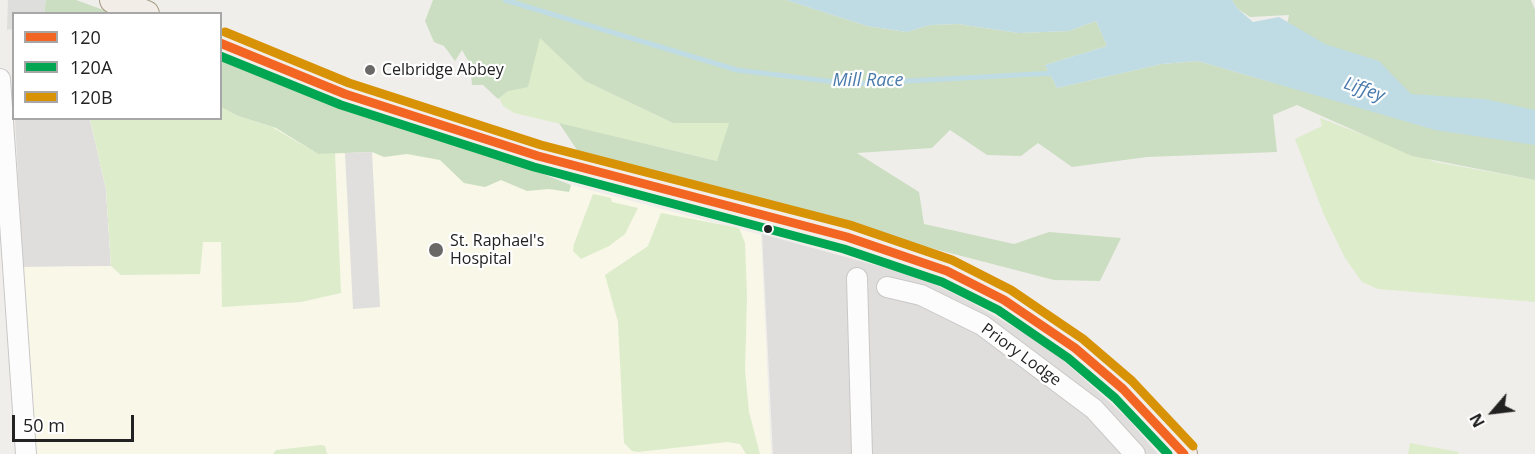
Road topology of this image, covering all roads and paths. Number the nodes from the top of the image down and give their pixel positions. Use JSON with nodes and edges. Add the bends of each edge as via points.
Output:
{"nodes":[{"id":1,"x":113,"y":0,"type":"edge"},
{"id":2,"x":141,"y":12,"type":"edge"},
{"id":3,"x":222,"y":44,"type":"edge"},
{"id":4,"x":0,"y":79,"type":"edge"},
{"id":5,"x":857,"y":278,"type":"dead end"},
{"id":6,"x":887,"y":287,"type":"dead end"},
{"id":7,"x":26,"y":454,"type":"edge"},
{"id":8,"x":861,"y":454,"type":"edge"},
{"id":9,"x":1136,"y":454,"type":"edge"},
{"id":10,"x":1184,"y":454,"type":"edge"}],
"edges":[{"from":1,"to":2,"type":"main road"},
{"from":3,"to":10,"type":"main road","via":[[345,94],[538,156],[847,237],[946,271],[1004,300],[1075,348],[1123,390]]},
{"from":4,"to":7,"type":"street"},
{"from":5,"to":8,"type":"street"},
{"from":6,"to":9,"type":"street","name":"Priory Lodge","via":[[921,295],[982,325],[1094,409]]}]}
